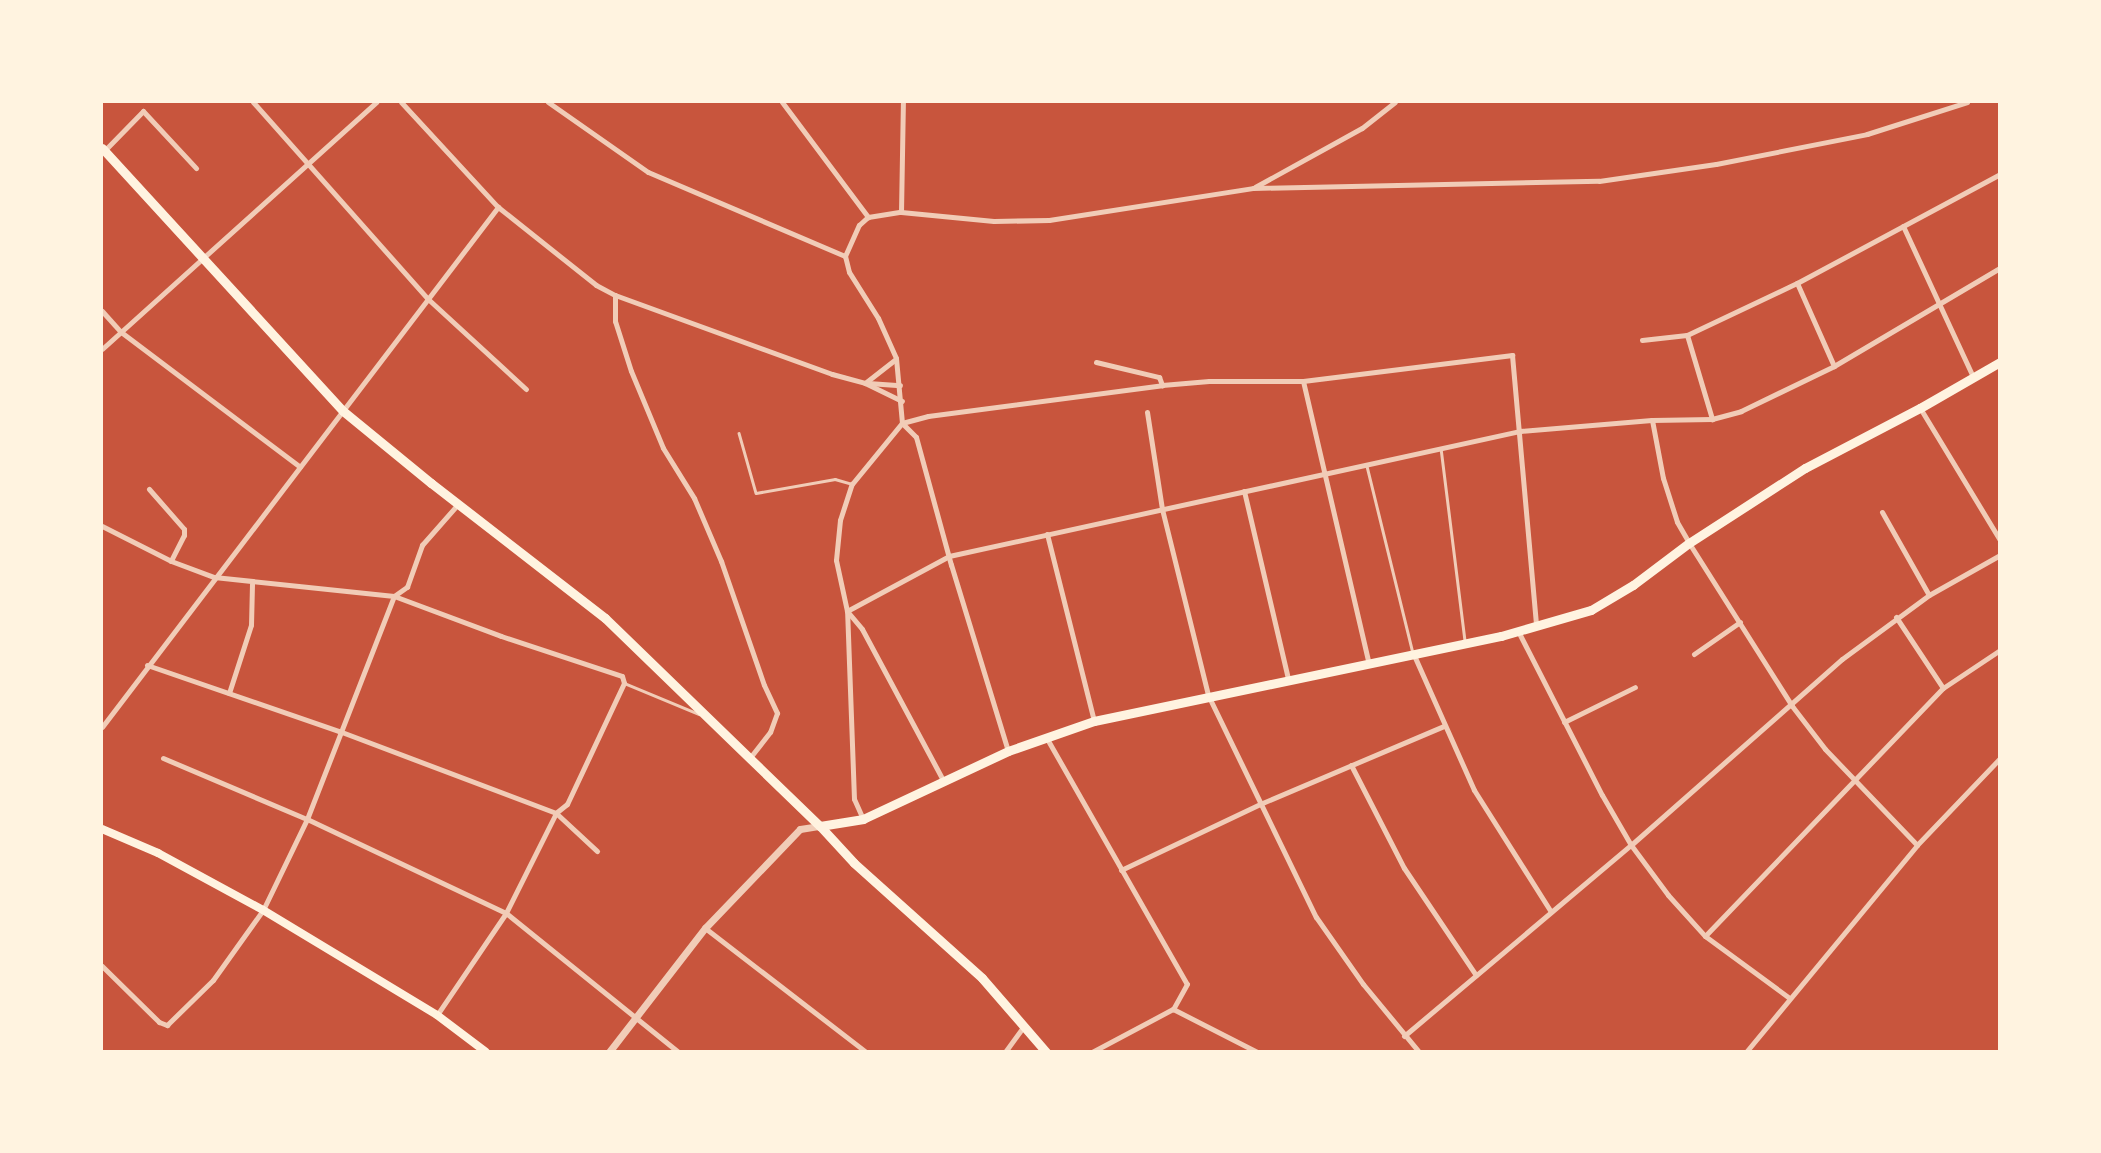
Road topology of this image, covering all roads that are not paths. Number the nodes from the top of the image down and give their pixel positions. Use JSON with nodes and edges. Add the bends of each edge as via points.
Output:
{"nodes":[{"id":1,"x":253,"y":102,"type":"edge"},
{"id":2,"x":376,"y":102,"type":"edge"},
{"id":3,"x":401,"y":102,"type":"edge"},
{"id":4,"x":548,"y":102,"type":"edge"},
{"id":5,"x":782,"y":102,"type":"edge"},
{"id":6,"x":903,"y":102,"type":"edge"},
{"id":7,"x":1395,"y":102,"type":"edge"},
{"id":8,"x":1967,"y":102,"type":"edge"},
{"id":9,"x":102,"y":150,"type":"edge"},
{"id":10,"x":307,"y":166,"type":"junction"},
{"id":11,"x":196,"y":168,"type":"dead end"},
{"id":12,"x":2000,"y":174,"type":"edge"},
{"id":13,"x":1253,"y":188,"type":"junction"},
{"id":14,"x":498,"y":207,"type":"junction"},
{"id":15,"x":901,"y":212,"type":"junction"},
{"id":16,"x":868,"y":217,"type":"junction"},
{"id":17,"x":1903,"y":226,"type":"junction"},
{"id":18,"x":202,"y":256,"type":"junction"},
{"id":19,"x":845,"y":256,"type":"junction"},
{"id":20,"x":2000,"y":268,"type":"edge"},
{"id":21,"x":1797,"y":284,"type":"junction"},
{"id":22,"x":615,"y":295,"type":"junction"},
{"id":23,"x":428,"y":299,"type":"junction"},
{"id":24,"x":1938,"y":304,"type":"junction"},
{"id":25,"x":102,"y":311,"type":"edge"},
{"id":26,"x":121,"y":331,"type":"junction"},
{"id":27,"x":1686,"y":335,"type":"junction"},
{"id":28,"x":1642,"y":341,"type":"dead end"},
{"id":29,"x":102,"y":349,"type":"edge"},
{"id":30,"x":896,"y":358,"type":"junction"},
{"id":31,"x":1097,"y":362,"type":"dead end"},
{"id":32,"x":2000,"y":362,"type":"edge"},
{"id":33,"x":1834,"y":366,"type":"junction"},
{"id":34,"x":1973,"y":377,"type":"junction"},
{"id":35,"x":1303,"y":381,"type":"junction"},
{"id":36,"x":865,"y":383,"type":"junction"},
{"id":37,"x":900,"y":385,"type":"junction"},
{"id":38,"x":1162,"y":385,"type":"junction"},
{"id":39,"x":526,"y":389,"type":"dead end"},
{"id":40,"x":902,"y":401,"type":"junction"},
{"id":41,"x":1920,"y":408,"type":"junction"},
{"id":42,"x":343,"y":411,"type":"junction"},
{"id":43,"x":1147,"y":412,"type":"dead end"},
{"id":44,"x":1712,"y":419,"type":"junction"},
{"id":45,"x":1652,"y":420,"type":"junction"},
{"id":46,"x":902,"y":423,"type":"junction"},
{"id":47,"x":1520,"y":431,"type":"junction"},
{"id":48,"x":739,"y":433,"type":"dead end"},
{"id":49,"x":1441,"y":446,"type":"junction"},
{"id":50,"x":1367,"y":463,"type":"junction"},
{"id":51,"x":300,"y":467,"type":"junction"},
{"id":52,"x":1326,"y":472,"type":"junction"},
{"id":53,"x":852,"y":484,"type":"junction"},
{"id":54,"x":149,"y":489,"type":"dead end"},
{"id":55,"x":1244,"y":491,"type":"junction"},
{"id":56,"x":458,"y":504,"type":"junction"},
{"id":57,"x":1162,"y":509,"type":"junction"},
{"id":58,"x":1882,"y":512,"type":"dead end"},
{"id":59,"x":102,"y":526,"type":"edge"},
{"id":60,"x":1047,"y":534,"type":"junction"},
{"id":61,"x":2000,"y":540,"type":"edge"},
{"id":62,"x":1689,"y":543,"type":"junction"},
{"id":63,"x":2000,"y":555,"type":"edge"},
{"id":64,"x":949,"y":556,"type":"junction"},
{"id":65,"x":172,"y":561,"type":"junction"},
{"id":66,"x":214,"y":577,"type":"junction"},
{"id":67,"x":253,"y":583,"type":"junction"},
{"id":68,"x":1929,"y":595,"type":"junction"},
{"id":69,"x":394,"y":596,"type":"junction"},
{"id":70,"x":847,"y":611,"type":"junction"},
{"id":71,"x":1896,"y":617,"type":"junction"},
{"id":72,"x":1740,"y":622,"type":"junction"},
{"id":73,"x":1536,"y":626,"type":"junction"},
{"id":74,"x":1518,"y":631,"type":"junction"},
{"id":75,"x":1465,"y":643,"type":"junction"},
{"id":76,"x":2000,"y":650,"type":"edge"},
{"id":77,"x":1413,"y":653,"type":"junction"},
{"id":78,"x":1694,"y":654,"type":"dead end"},
{"id":79,"x":1369,"y":664,"type":"junction"},
{"id":80,"x":147,"y":665,"type":"junction"},
{"id":81,"x":1288,"y":680,"type":"junction"},
{"id":82,"x":624,"y":683,"type":"junction"},
{"id":83,"x":1635,"y":687,"type":"dead end"},
{"id":84,"x":1943,"y":688,"type":"junction"},
{"id":85,"x":229,"y":693,"type":"junction"},
{"id":86,"x":1208,"y":695,"type":"junction"},
{"id":87,"x":1792,"y":706,"type":"junction"},
{"id":88,"x":706,"y":717,"type":"junction"},
{"id":89,"x":1094,"y":722,"type":"junction"},
{"id":90,"x":1564,"y":722,"type":"junction"},
{"id":91,"x":1444,"y":726,"type":"junction"},
{"id":92,"x":102,"y":727,"type":"edge"},
{"id":93,"x":339,"y":731,"type":"junction"},
{"id":94,"x":1046,"y":737,"type":"junction"},
{"id":95,"x":1008,"y":751,"type":"junction"},
{"id":96,"x":163,"y":758,"type":"dead end"},
{"id":97,"x":2000,"y":758,"type":"edge"},
{"id":98,"x":750,"y":759,"type":"junction"},
{"id":99,"x":1350,"y":765,"type":"junction"},
{"id":100,"x":1853,"y":779,"type":"junction"},
{"id":101,"x":943,"y":780,"type":"junction"},
{"id":102,"x":1260,"y":804,"type":"junction"},
{"id":103,"x":556,"y":813,"type":"junction"},
{"id":104,"x":307,"y":819,"type":"junction"},
{"id":105,"x":863,"y":819,"type":"junction"},
{"id":106,"x":820,"y":826,"type":"junction"},
{"id":107,"x":102,"y":829,"type":"edge"},
{"id":108,"x":1631,"y":845,"type":"junction"},
{"id":109,"x":1917,"y":845,"type":"junction"},
{"id":110,"x":597,"y":850,"type":"dead end"},
{"id":111,"x":1121,"y":870,"type":"junction"},
{"id":112,"x":263,"y":910,"type":"junction"},
{"id":113,"x":1551,"y":912,"type":"junction"},
{"id":114,"x":506,"y":913,"type":"junction"},
{"id":115,"x":705,"y":928,"type":"junction"},
{"id":116,"x":1705,"y":936,"type":"junction"},
{"id":117,"x":102,"y":966,"type":"edge"},
{"id":118,"x":1476,"y":975,"type":"junction"},
{"id":119,"x":1788,"y":997,"type":"junction"},
{"id":120,"x":1173,"y":1009,"type":"junction"},
{"id":121,"x":437,"y":1015,"type":"junction"},
{"id":122,"x":635,"y":1017,"type":"junction"},
{"id":123,"x":1025,"y":1024,"type":"junction"},
{"id":124,"x":1404,"y":1036,"type":"junction"},
{"id":125,"x":486,"y":1052,"type":"edge"},
{"id":126,"x":609,"y":1052,"type":"edge"},
{"id":127,"x":678,"y":1052,"type":"edge"},
{"id":128,"x":866,"y":1052,"type":"edge"},
{"id":129,"x":1005,"y":1052,"type":"edge"},
{"id":130,"x":1046,"y":1052,"type":"edge"},
{"id":131,"x":1092,"y":1052,"type":"edge"},
{"id":132,"x":1257,"y":1052,"type":"edge"},
{"id":133,"x":1419,"y":1052,"type":"edge"},
{"id":134,"x":1746,"y":1052,"type":"edge"}],
"edges":[{"from":1,"to":10,"type":"street"},
{"from":2,"to":10,"type":"street"},
{"from":3,"to":14,"type":"street"},
{"from":4,"to":19,"type":"street","via":[[648,172]]},
{"from":5,"to":16,"type":"street"},
{"from":6,"to":15,"type":"street"},
{"from":7,"to":13,"type":"street","via":[[1310,160]]},
{"from":8,"to":13,"type":"street","via":[[1867,134],[1599,181]]},
{"from":9,"to":11,"type":"street","via":[[143,111]]},
{"from":9,"to":18,"type":"main road"},
{"from":10,"to":18,"type":"street"},
{"from":10,"to":23,"type":"street"},
{"from":12,"to":17,"type":"street"},
{"from":13,"to":15,"type":"street","via":[[1049,220],[994,221]]},
{"from":14,"to":22,"type":"street"},
{"from":14,"to":23,"type":"street"},
{"from":15,"to":16,"type":"street"},
{"from":16,"to":19,"type":"street","via":[[859,225]]},
{"from":17,"to":21,"type":"street"},
{"from":17,"to":24,"type":"street"},
{"from":18,"to":26,"type":"street"},
{"from":18,"to":42,"type":"main road"},
{"from":19,"to":30,"type":"street","via":[[849,272]]},
{"from":20,"to":24,"type":"street"},
{"from":21,"to":27,"type":"street"},
{"from":21,"to":33,"type":"street"},
{"from":22,"to":36,"type":"street"},
{"from":22,"to":98,"type":"street","via":[[615,321],[631,371],[663,448],[694,498],[778,713],[770,733]]},
{"from":23,"to":39,"type":"street"},
{"from":23,"to":42,"type":"street"},
{"from":24,"to":33,"type":"street"},
{"from":24,"to":34,"type":"street"},
{"from":25,"to":26,"type":"street"},
{"from":26,"to":29,"type":"street"},
{"from":26,"to":51,"type":"street"},
{"from":27,"to":28,"type":"street"},
{"from":27,"to":44,"type":"street"},
{"from":30,"to":36,"type":"street"},
{"from":30,"to":37,"type":"street"},
{"from":31,"to":38,"type":"street","via":[[1160,377]]},
{"from":32,"to":34,"type":"main road"},
{"from":33,"to":44,"type":"street","via":[[1741,411]]},
{"from":34,"to":41,"type":"main road"},
{"from":35,"to":38,"type":"street"},
{"from":35,"to":47,"type":"street","via":[[1512,355]]},
{"from":35,"to":52,"type":"street"},
{"from":36,"to":37,"type":"street"},
{"from":36,"to":40,"type":"street"},
{"from":37,"to":40,"type":"street"},
{"from":38,"to":46,"type":"street"},
{"from":40,"to":46,"type":"street"},
{"from":41,"to":61,"type":"street"},
{"from":41,"to":62,"type":"main road","via":[[1805,468]]},
{"from":42,"to":51,"type":"street"},
{"from":42,"to":56,"type":"main road"},
{"from":43,"to":57,"type":"street"},
{"from":44,"to":45,"type":"street"},
{"from":45,"to":47,"type":"street"},
{"from":45,"to":62,"type":"street","via":[[1663,478]]},
{"from":46,"to":53,"type":"street"},
{"from":46,"to":64,"type":"street","via":[[916,437]]},
{"from":47,"to":49,"type":"street"},
{"from":47,"to":73,"type":"street"},
{"from":48,"to":53,"type":"lane","via":[[756,493],[835,479]]},
{"from":49,"to":50,"type":"street"},
{"from":49,"to":75,"type":"lane"},
{"from":50,"to":52,"type":"street"},
{"from":50,"to":77,"type":"lane"},
{"from":51,"to":66,"type":"street"},
{"from":52,"to":55,"type":"street"},
{"from":52,"to":79,"type":"street"},
{"from":53,"to":70,"type":"street","via":[[840,520],[836,560]]},
{"from":54,"to":65,"type":"street","via":[[184,529]]},
{"from":55,"to":57,"type":"street"},
{"from":55,"to":81,"type":"street"},
{"from":56,"to":69,"type":"street","via":[[422,545],[407,587]]},
{"from":56,"to":88,"type":"main road","via":[[605,618]]},
{"from":57,"to":60,"type":"street"},
{"from":57,"to":86,"type":"street"},
{"from":58,"to":68,"type":"street"},
{"from":59,"to":65,"type":"street"},
{"from":60,"to":64,"type":"street"},
{"from":60,"to":89,"type":"street"},
{"from":62,"to":72,"type":"street"},
{"from":62,"to":73,"type":"main road","via":[[1591,610]]},
{"from":63,"to":68,"type":"street"},
{"from":64,"to":70,"type":"street"},
{"from":64,"to":95,"type":"street"},
{"from":65,"to":66,"type":"street"},
{"from":66,"to":67,"type":"street"},
{"from":66,"to":80,"type":"street"},
{"from":67,"to":69,"type":"street"},
{"from":67,"to":85,"type":"street","via":[[251,625]]},
{"from":68,"to":71,"type":"street"},
{"from":69,"to":82,"type":"street","via":[[622,676]]},
{"from":69,"to":93,"type":"street"},
{"from":70,"to":101,"type":"street","via":[[862,629]]},
{"from":70,"to":105,"type":"street","via":[[854,799]]},
{"from":71,"to":84,"type":"street"},
{"from":71,"to":87,"type":"street"},
{"from":72,"to":78,"type":"street"},
{"from":72,"to":87,"type":"street"},
{"from":73,"to":74,"type":"main road"},
{"from":74,"to":75,"type":"main road"},
{"from":74,"to":90,"type":"street"},
{"from":75,"to":77,"type":"main road"},
{"from":76,"to":84,"type":"street"},
{"from":77,"to":79,"type":"main road"},
{"from":77,"to":91,"type":"street"},
{"from":79,"to":81,"type":"main road"},
{"from":80,"to":85,"type":"street"},
{"from":80,"to":92,"type":"street"},
{"from":81,"to":86,"type":"main road"},
{"from":82,"to":88,"type":"lane"},
{"from":82,"to":103,"type":"street","via":[[567,804]]},
{"from":83,"to":90,"type":"street"},
{"from":84,"to":100,"type":"street"},
{"from":85,"to":93,"type":"street"},
{"from":86,"to":89,"type":"main road"},
{"from":86,"to":102,"type":"street"},
{"from":87,"to":100,"type":"street"},
{"from":87,"to":108,"type":"street"},
{"from":88,"to":98,"type":"main road"},
{"from":89,"to":94,"type":"main road"},
{"from":90,"to":108,"type":"street"},
{"from":91,"to":99,"type":"street"},
{"from":91,"to":113,"type":"street","via":[[1488,814]]},
{"from":93,"to":103,"type":"street"},
{"from":93,"to":104,"type":"street"},
{"from":94,"to":95,"type":"main road"},
{"from":94,"to":111,"type":"street"},
{"from":95,"to":101,"type":"main road"},
{"from":96,"to":104,"type":"street"},
{"from":97,"to":109,"type":"street"},
{"from":98,"to":106,"type":"main road"},
{"from":99,"to":102,"type":"street"},
{"from":99,"to":118,"type":"street","via":[[1404,868]]},
{"from":100,"to":109,"type":"street"},
{"from":100,"to":116,"type":"street"},
{"from":101,"to":105,"type":"main road"},
{"from":102,"to":111,"type":"street"},
{"from":102,"to":124,"type":"street","via":[[1316,917]]},
{"from":103,"to":110,"type":"street"},
{"from":103,"to":114,"type":"street"},
{"from":104,"to":112,"type":"street"},
{"from":104,"to":114,"type":"street"},
{"from":105,"to":106,"type":"main road"},
{"from":106,"to":115,"type":"street","via":[[800,828]]},
{"from":106,"to":123,"type":"main road"},
{"from":107,"to":112,"type":"main road","via":[[158,853]]},
{"from":108,"to":113,"type":"street"},
{"from":108,"to":116,"type":"street"},
{"from":109,"to":119,"type":"street"},
{"from":111,"to":120,"type":"street","via":[[1187,984]]},
{"from":112,"to":117,"type":"street","via":[[213,980],[167,1025]]},
{"from":112,"to":121,"type":"main road"},
{"from":113,"to":118,"type":"street"},
{"from":114,"to":121,"type":"street"},
{"from":114,"to":122,"type":"street"},
{"from":115,"to":122,"type":"street"},
{"from":115,"to":128,"type":"street"},
{"from":116,"to":119,"type":"street"},
{"from":118,"to":124,"type":"street"},
{"from":119,"to":134,"type":"street"},
{"from":120,"to":131,"type":"street"},
{"from":120,"to":132,"type":"street"},
{"from":121,"to":125,"type":"main road"},
{"from":122,"to":126,"type":"street"},
{"from":122,"to":127,"type":"street"},
{"from":123,"to":129,"type":"street"},
{"from":123,"to":130,"type":"main road"},
{"from":124,"to":133,"type":"street"}]}
